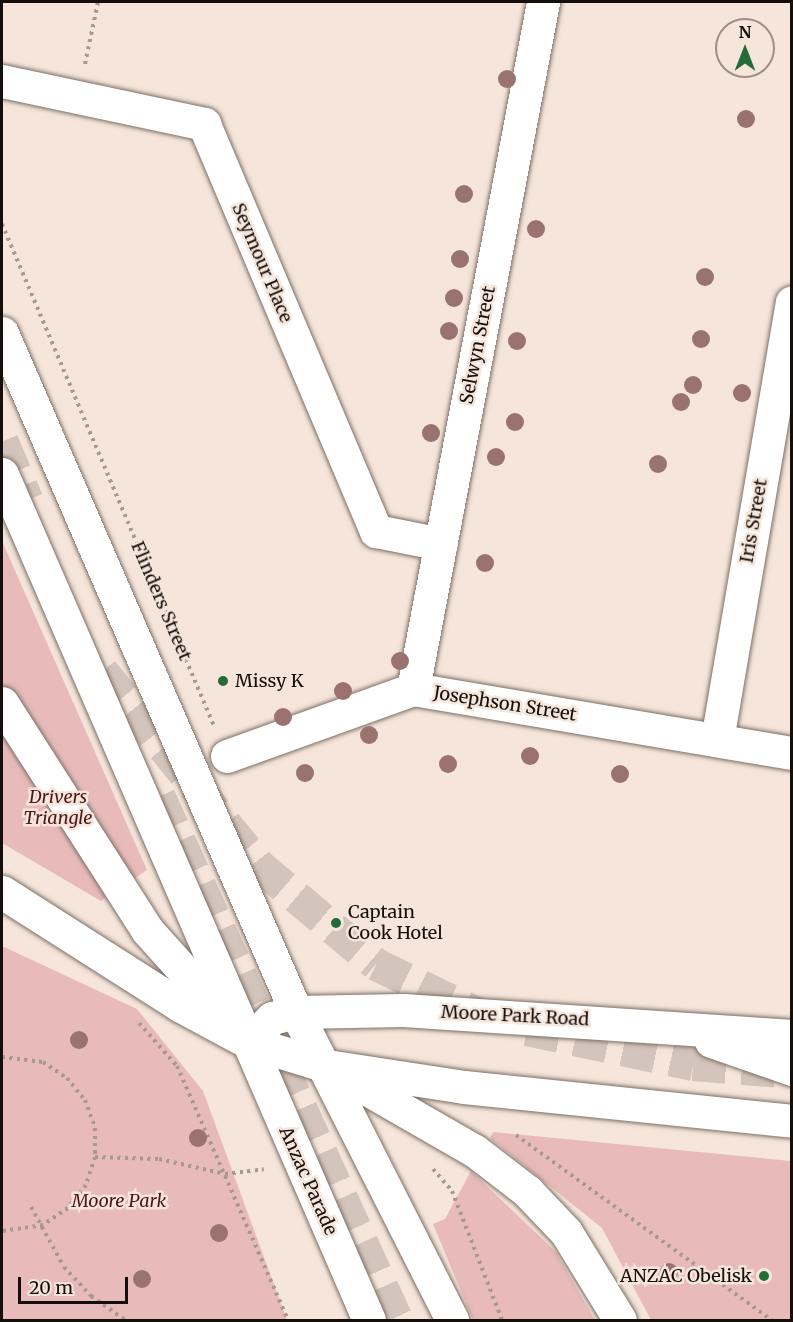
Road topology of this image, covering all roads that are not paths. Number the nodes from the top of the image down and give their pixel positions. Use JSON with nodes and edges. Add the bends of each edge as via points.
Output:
{"nodes":[{"id":1,"x":543,"y":2,"type":"edge"},
{"id":2,"x":2,"y":81,"type":"edge"},
{"id":3,"x":792,"y":302,"type":"edge"},
{"id":4,"x":2,"y":333,"type":"edge"},
{"id":5,"x":780,"y":437,"type":"edge"},
{"id":6,"x":2,"y":474,"type":"tunnel mouth"},
{"id":7,"x":441,"y":544,"type":"junction"},
{"id":8,"x":413,"y":689,"type":"junction"},
{"id":9,"x":2,"y":703,"type":"edge"},
{"id":10,"x":717,"y":740,"type":"junction"},
{"id":11,"x":792,"y":753,"type":"edge"},
{"id":12,"x":227,"y":756,"type":"road end"},
{"id":13,"x":2,"y":892,"type":"edge"},
{"id":14,"x":296,"y":1012,"type":"junction"},
{"id":15,"x":670,"y":1026,"type":"junction"},
{"id":16,"x":792,"y":1036,"type":"edge"},
{"id":17,"x":248,"y":1041,"type":"junction"},
{"id":18,"x":327,"y":1066,"type":"junction"},
{"id":19,"x":792,"y":1069,"type":"edge"},
{"id":20,"x":792,"y":1121,"type":"edge"},
{"id":21,"x":369,"y":1320,"type":"edge"},
{"id":22,"x":452,"y":1320,"type":"edge"},
{"id":23,"x":620,"y":1320,"type":"edge"}],
"edges":[{"from":1,"to":7,"type":"main road","name":"Selwyn Street"},
{"from":2,"to":7,"type":"main road","name":"Seymour Place","via":[[204,124],[376,531]]},
{"from":3,"to":5,"type":"main road","name":"Iris Street"},
{"from":4,"to":14,"type":"main road"},
{"from":5,"to":10,"type":"main road","name":"Iris Street"},
{"from":6,"to":17,"type":"main road"},
{"from":7,"to":8,"type":"main road","name":"Selwyn Street"},
{"from":8,"to":10,"type":"main road","name":"Josephson Street"},
{"from":8,"to":12,"type":"main road","name":"Josephson Street"},
{"from":9,"to":17,"type":"main road","via":[[147,930]]},
{"from":10,"to":11,"type":"main road","name":"Josephson Street"},
{"from":13,"to":17,"type":"main road","via":[[181,1006]]},
{"from":14,"to":15,"type":"main road","name":"Moore Park Road","via":[[403,1010]]},
{"from":14,"to":17,"type":"main road","name":"Moore Park Road","via":[[272,1018]]},
{"from":14,"to":18,"type":"main road"},
{"from":15,"to":16,"type":"main road","name":"Moore Park Road"},
{"from":15,"to":19,"type":"main road"},
{"from":17,"to":18,"type":"main road"},
{"from":17,"to":21,"type":"main road","name":"Anzac Parade"},
{"from":18,"to":20,"type":"main road","via":[[464,1087]]},
{"from":18,"to":22,"type":"main road"},
{"from":18,"to":23,"type":"main road","via":[[475,1151],[528,1191],[566,1232]]}]}
